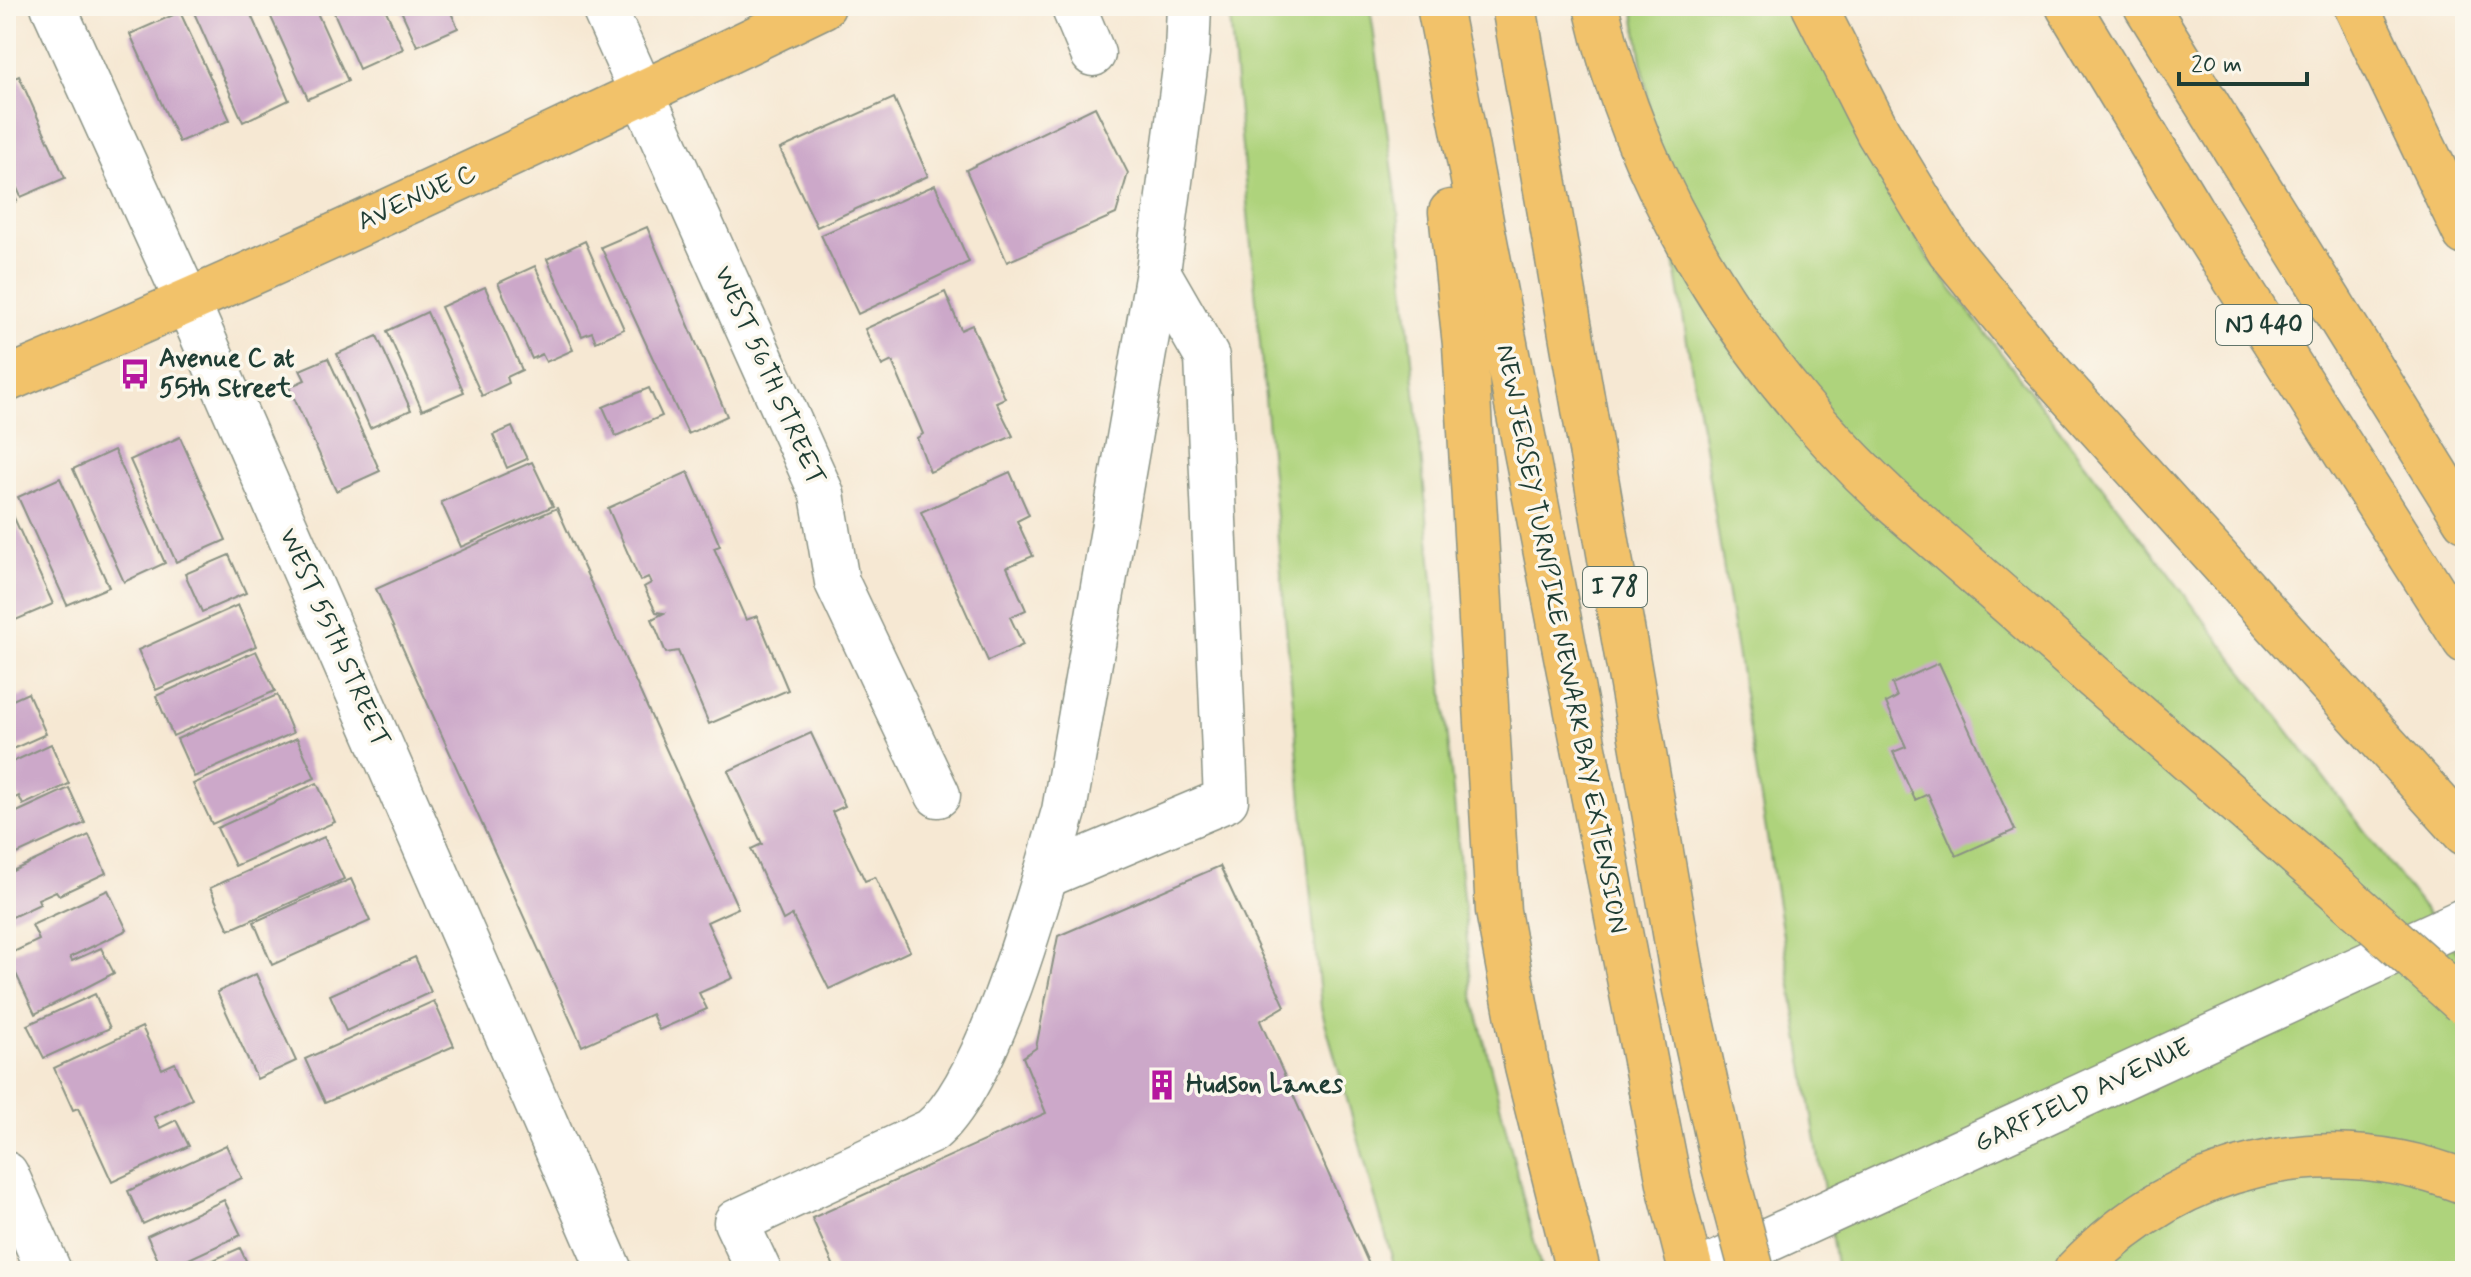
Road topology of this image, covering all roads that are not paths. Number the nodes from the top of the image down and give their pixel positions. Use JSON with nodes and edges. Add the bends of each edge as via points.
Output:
{"nodes":[{"id":1,"x":53,"y":6,"type":"edge"},
{"id":2,"x":603,"y":6,"type":"edge"},
{"id":3,"x":823,"y":6,"type":"edge"},
{"id":4,"x":1073,"y":6,"type":"edge"},
{"id":5,"x":1189,"y":6,"type":"edge"},
{"id":6,"x":1439,"y":6,"type":"edge"},
{"id":7,"x":1514,"y":6,"type":"edge"},
{"id":8,"x":1596,"y":6,"type":"edge"},
{"id":9,"x":1814,"y":6,"type":"edge"},
{"id":10,"x":2068,"y":6,"type":"edge"},
{"id":11,"x":2146,"y":6,"type":"edge"},
{"id":12,"x":2356,"y":6,"type":"edge"},
{"id":13,"x":1093,"y":54,"type":"dead end"},
{"id":14,"x":1453,"y":92,"type":"junction"},
{"id":15,"x":643,"y":94,"type":"junction"},
{"id":16,"x":2465,"y":233,"type":"edge"},
{"id":17,"x":1158,"y":272,"type":"junction"},
{"id":18,"x":188,"y":303,"type":"junction"},
{"id":19,"x":6,"y":380,"type":"edge"},
{"id":20,"x":2465,"y":519,"type":"edge"},
{"id":21,"x":2465,"y":641,"type":"edge"},
{"id":22,"x":938,"y":795,"type":"dead end"},
{"id":23,"x":2465,"y":833,"type":"edge"},
{"id":24,"x":1045,"y":876,"type":"junction"},
{"id":25,"x":2465,"y":920,"type":"edge"},
{"id":26,"x":2464,"y":1003,"type":"edge"},
{"id":27,"x":6,"y":1174,"type":"edge"},
{"id":28,"x":2465,"y":1182,"type":"edge"},
{"id":29,"x":1574,"y":1254,"type":"edge"},
{"id":30,"x":49,"y":1271,"type":"edge"},
{"id":31,"x":610,"y":1271,"type":"edge"},
{"id":32,"x":759,"y":1271,"type":"edge"},
{"id":33,"x":1691,"y":1271,"type":"edge"},
{"id":34,"x":1700,"y":1271,"type":"edge"},
{"id":35,"x":1752,"y":1271,"type":"edge"},
{"id":36,"x":2076,"y":1271,"type":"edge"}],
"edges":[{"from":1,"to":18,"type":"street","name":"WEST 55TH STREET"},
{"from":2,"to":15,"type":"street","name":"WEST 56TH STREET"},
{"from":3,"to":15,"type":"main road","name":"AVENUE C"},
{"from":4,"to":13,"type":"street"},
{"from":5,"to":17,"type":"street"},
{"from":6,"to":14,"type":"main road","name":"NEW JERSEY TURNPIKE NEWARK BAY EXTENSION","number":"I 78"},
{"from":7,"to":35,"type":"main road","number":"I 78","bridge":true,"via":[[1685,990]]},
{"from":8,"to":26,"type":"main road","bridge":true,"via":[[1642,145],[1709,278],[1793,399],[1838,452]]},
{"from":9,"to":23,"type":"main road","via":[[1878,132],[1950,251],[2041,363]]},
{"from":10,"to":21,"type":"main road","number":"NJ 440"},
{"from":11,"to":20,"type":"main road","number":"NJ 440"},
{"from":12,"to":16,"type":"main road"},
{"from":14,"to":29,"type":"main road","via":[[1442,126],[1465,345],[1498,911],[1527,1067]]},
{"from":14,"to":33,"type":"main road","name":"NEW JERSEY TURNPIKE NEWARK BAY EXTENSION","number":"I 78","via":[[1671,1193]]},
{"from":15,"to":18,"type":"main road","name":"AVENUE C"},
{"from":15,"to":22,"type":"street","name":"WEST 56TH STREET","via":[[822,494],[837,582]]},
{"from":17,"to":24,"type":"street","via":[[1064,811]]},
{"from":17,"to":24,"type":"street","via":[[1207,357],[1226,800]]},
{"from":18,"to":19,"type":"main road","name":"AVENUE C"},
{"from":18,"to":31,"type":"street","name":"WEST 55TH STREET"},
{"from":24,"to":32,"type":"street","via":[[987,1042],[969,1084],[946,1118],[931,1131],[736,1222]]},
{"from":25,"to":34,"type":"street","name":"GARFIELD AVENUE"},
{"from":27,"to":30,"type":"street"},
{"from":28,"to":36,"type":"main road","via":[[2379,1158],[2327,1155],[2276,1160],[2182,1191],[2105,1241]]}]}
